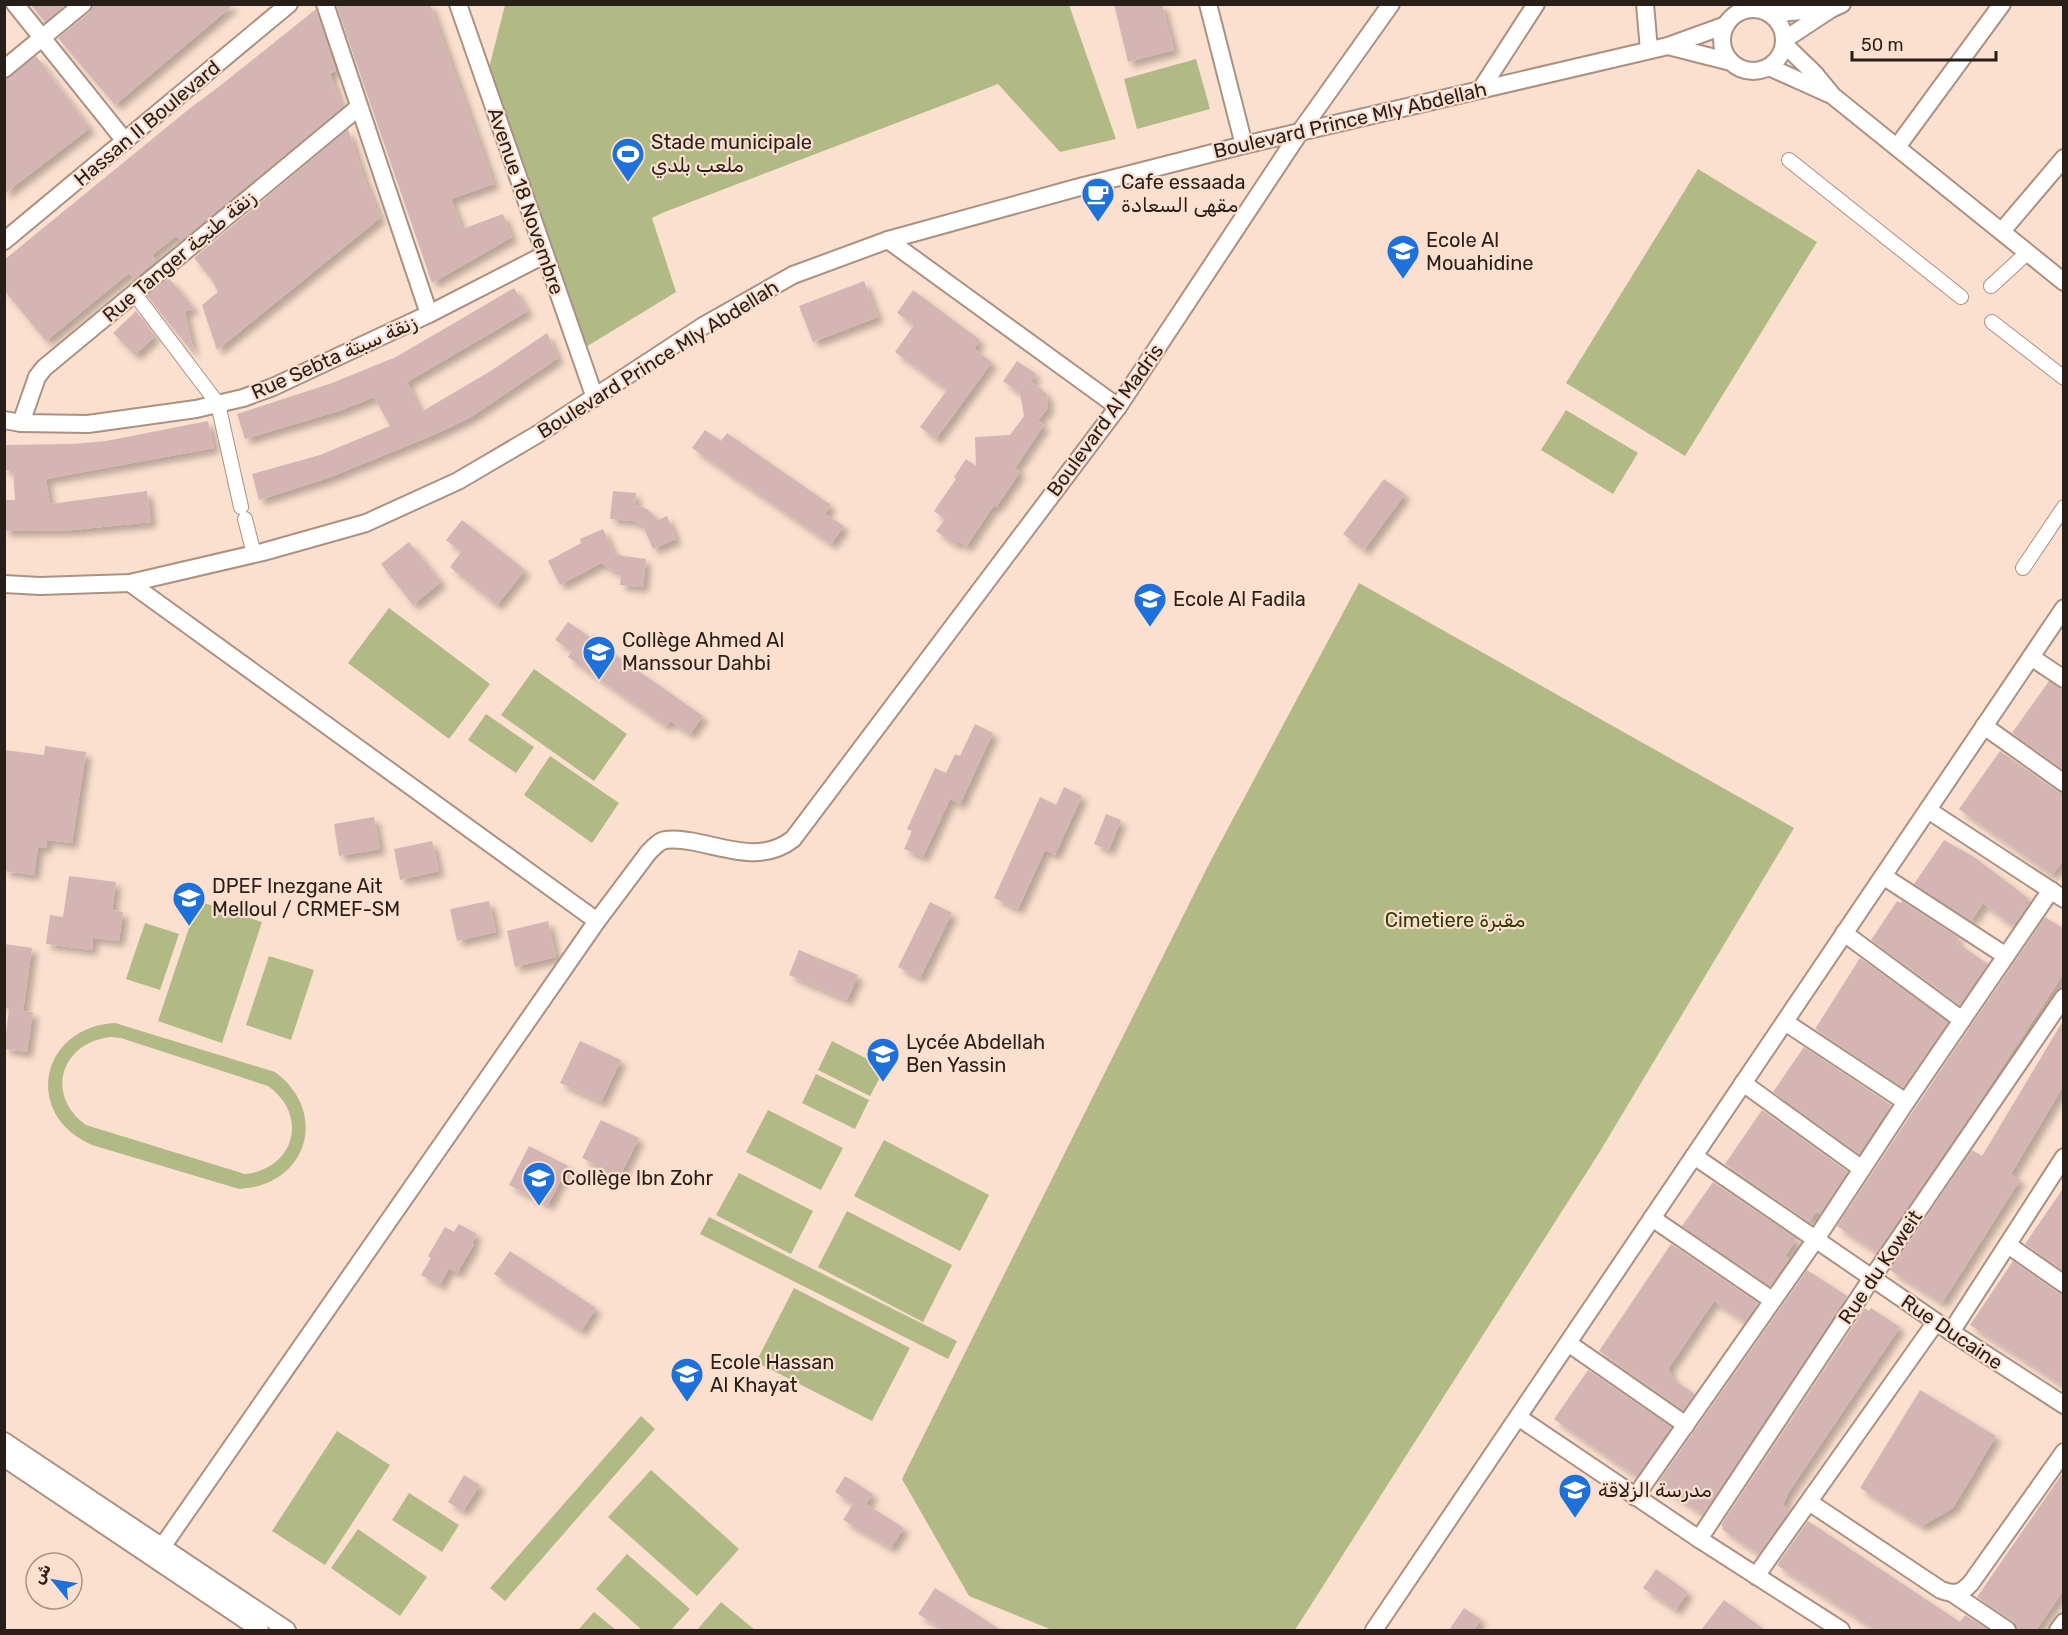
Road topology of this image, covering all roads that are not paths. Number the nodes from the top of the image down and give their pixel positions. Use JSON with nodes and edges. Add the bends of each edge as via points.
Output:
{"nodes":[{"id":1,"x":15,"y":4,"type":"edge"},
{"id":2,"x":83,"y":4,"type":"edge"},
{"id":3,"x":289,"y":4,"type":"edge"},
{"id":4,"x":324,"y":4,"type":"edge"},
{"id":5,"x":458,"y":4,"type":"edge"},
{"id":6,"x":1208,"y":4,"type":"edge"},
{"id":7,"x":1391,"y":4,"type":"edge"},
{"id":8,"x":1536,"y":4,"type":"edge"},
{"id":9,"x":1645,"y":4,"type":"edge"},
{"id":10,"x":2002,"y":4,"type":"edge"},
{"id":11,"x":1838,"y":6,"type":"edge"},
{"id":12,"x":1770,"y":14,"type":"junction"},
{"id":13,"x":1726,"y":25,"type":"junction"},
{"id":14,"x":43,"y":39,"type":"junction"},
{"id":15,"x":1784,"y":42,"type":"junction"},
{"id":16,"x":1668,"y":46,"type":"junction"},
{"id":17,"x":1649,"y":50,"type":"junction"},
{"id":18,"x":1731,"y":62,"type":"junction"},
{"id":19,"x":1769,"y":67,"type":"junction"},
{"id":20,"x":4,"y":69,"type":"edge"},
{"id":21,"x":1481,"y":89,"type":"junction"},
{"id":22,"x":1833,"y":96,"type":"junction"},
{"id":23,"x":359,"y":107,"type":"junction"},
{"id":24,"x":1300,"y":132,"type":"junction"},
{"id":25,"x":125,"y":141,"type":"junction"},
{"id":26,"x":1244,"y":145,"type":"junction"},
{"id":27,"x":1897,"y":147,"type":"junction"},
{"id":28,"x":2064,"y":158,"type":"edge"},
{"id":29,"x":1790,"y":160,"type":"dead end"},
{"id":30,"x":2002,"y":231,"type":"junction"},
{"id":31,"x":888,"y":240,"type":"junction"},
{"id":32,"x":4,"y":241,"type":"edge"},
{"id":33,"x":2028,"y":252,"type":"junction"},
{"id":34,"x":544,"y":255,"type":"junction"},
{"id":35,"x":2064,"y":282,"type":"edge"},
{"id":36,"x":1991,"y":286,"type":"dead end"},
{"id":37,"x":134,"y":293,"type":"junction"},
{"id":38,"x":1961,"y":297,"type":"dead end"},
{"id":39,"x":429,"y":314,"type":"junction"},
{"id":40,"x":1992,"y":322,"type":"dead end"},
{"id":41,"x":2064,"y":378,"type":"edge"},
{"id":42,"x":595,"y":398,"type":"junction"},
{"id":43,"x":218,"y":404,"type":"junction"},
{"id":44,"x":1118,"y":407,"type":"junction"},
{"id":45,"x":4,"y":420,"type":"edge"},
{"id":46,"x":21,"y":423,"type":"junction"},
{"id":47,"x":2064,"y":507,"type":"edge"},
{"id":48,"x":254,"y":554,"type":"junction"},
{"id":49,"x":2024,"y":568,"type":"dead end"},
{"id":50,"x":130,"y":583,"type":"junction"},
{"id":51,"x":4,"y":584,"type":"edge"},
{"id":52,"x":2064,"y":608,"type":"edge"},
{"id":53,"x":2031,"y":657,"type":"junction"},
{"id":54,"x":2064,"y":679,"type":"edge"},
{"id":55,"x":1984,"y":726,"type":"junction"},
{"id":56,"x":2064,"y":783,"type":"edge"},
{"id":57,"x":1928,"y":810,"type":"junction"},
{"id":58,"x":1882,"y":876,"type":"junction"},
{"id":59,"x":2057,"y":894,"type":"edge"},
{"id":60,"x":597,"y":921,"type":"junction"},
{"id":61,"x":1845,"y":933,"type":"junction"},
{"id":62,"x":2006,"y":956,"type":"junction"},
{"id":63,"x":2063,"y":1001,"type":"edge"},
{"id":64,"x":1962,"y":1020,"type":"junction"},
{"id":65,"x":1785,"y":1022,"type":"junction"},
{"id":66,"x":1743,"y":1083,"type":"junction"},
{"id":67,"x":1906,"y":1102,"type":"junction"},
{"id":68,"x":1694,"y":1156,"type":"junction"},
{"id":69,"x":2060,"y":1168,"type":"edge"},
{"id":70,"x":1862,"y":1169,"type":"junction"},
{"id":71,"x":1652,"y":1218,"type":"junction"},
{"id":72,"x":1816,"y":1239,"type":"junction"},
{"id":73,"x":2008,"y":1245,"type":"junction"},
{"id":74,"x":1872,"y":1278,"type":"junction"},
{"id":75,"x":2064,"y":1284,"type":"edge"},
{"id":76,"x":1772,"y":1300,"type":"junction"},
{"id":77,"x":1936,"y":1322,"type":"junction"},
{"id":78,"x":1951,"y":1332,"type":"junction"},
{"id":79,"x":1568,"y":1343,"type":"junction"},
{"id":80,"x":2064,"y":1405,"type":"edge"},
{"id":81,"x":1518,"y":1417,"type":"junction"},
{"id":82,"x":1686,"y":1425,"type":"junction"},
{"id":83,"x":4,"y":1441,"type":"edge"},
{"id":84,"x":2064,"y":1452,"type":"edge"},
{"id":85,"x":4,"y":1458,"type":"edge"},
{"id":86,"x":1635,"y":1497,"type":"junction"},
{"id":87,"x":1809,"y":1502,"type":"junction"},
{"id":88,"x":1699,"y":1539,"type":"junction"},
{"id":89,"x":162,"y":1547,"type":"junction"},
{"id":90,"x":1756,"y":1576,"type":"junction"},
{"id":91,"x":1952,"y":1593,"type":"junction"},
{"id":92,"x":2064,"y":1622,"type":"edge"},
{"id":93,"x":260,"y":1630,"type":"edge"},
{"id":94,"x":287,"y":1630,"type":"edge"},
{"id":95,"x":1374,"y":1630,"type":"edge"},
{"id":96,"x":1841,"y":1630,"type":"edge"},
{"id":97,"x":2007,"y":1630,"type":"edge"},
{"id":98,"x":2058,"y":1630,"type":"edge"}],
"edges":[{"from":1,"to":14,"type":"street"},
{"from":2,"to":14,"type":"street"},
{"from":3,"to":25,"type":"street","name":"Hassan II Boulevard"},
{"from":4,"to":23,"type":"street"},
{"from":5,"to":34,"type":"street","name":"Avenue 18 Novembre"},
{"from":6,"to":26,"type":"street"},
{"from":7,"to":24,"type":"street","name":"Boulevard Al Madris"},
{"from":8,"to":21,"type":"street"},
{"from":9,"to":17,"type":"street"},
{"from":10,"to":27,"type":"street"},
{"from":11,"to":12,"type":"street"},
{"from":11,"to":15,"type":"street"},
{"from":12,"to":13,"type":"street","via":[[1746,10]]},
{"from":12,"to":15,"type":"street","via":[[1783,30]]},
{"from":13,"to":16,"type":"street","name":"Boulevard Prince Mly Abdellah"},
{"from":13,"to":18,"type":"street","via":[[1722,38]]},
{"from":14,"to":20,"type":"street"},
{"from":14,"to":25,"type":"street"},
{"from":15,"to":19,"type":"street","via":[[1782,53]]},
{"from":15,"to":22,"type":"street"},
{"from":16,"to":17,"type":"street","name":"Boulevard Prince Mly Abdellah"},
{"from":16,"to":18,"type":"street","name":"Boulevard Prince Mly Abdellah"},
{"from":17,"to":21,"type":"street","name":"Boulevard Prince Mly Abdellah"},
{"from":18,"to":19,"type":"street","via":[[1743,70]]},
{"from":19,"to":22,"type":"street"},
{"from":21,"to":24,"type":"street","name":"Boulevard Prince Mly Abdellah"},
{"from":22,"to":27,"type":"street"},
{"from":23,"to":37,"type":"street","name":"Rue Tanger زنقة طنجة"},
{"from":23,"to":39,"type":"street"},
{"from":24,"to":26,"type":"street","name":"Boulevard Prince Mly Abdellah"},
{"from":24,"to":44,"type":"street","name":"Boulevard Al Madris"},
{"from":25,"to":32,"type":"street","name":"Hassan II Boulevard"},
{"from":26,"to":31,"type":"street","name":"Boulevard Prince Mly Abdellah"},
{"from":27,"to":30,"type":"street"},
{"from":28,"to":30,"type":"street"},
{"from":29,"to":38,"type":"street"},
{"from":30,"to":33,"type":"street"},
{"from":31,"to":42,"type":"street","name":"Boulevard Prince Mly Abdellah","via":[[793,275],[703,326]]},
{"from":31,"to":44,"type":"street"},
{"from":33,"to":35,"type":"street"},
{"from":33,"to":36,"type":"street"},
{"from":34,"to":39,"type":"street","name":"Rue Sebta زنقة سبتة"},
{"from":34,"to":42,"type":"street","name":"Avenue 18 Novembre"},
{"from":37,"to":43,"type":"street"},
{"from":37,"to":46,"type":"street","name":"Rue Tanger زنقة طنجة","via":[[40,372]]},
{"from":39,"to":43,"type":"street","name":"Rue Sebta زنقة سبتة","via":[[273,387]]},
{"from":40,"to":41,"type":"street"},
{"from":42,"to":48,"type":"street","name":"Boulevard Prince Mly Abdellah","via":[[458,481],[366,523]]},
{"from":43,"to":46,"type":"street","name":"Rue Sebta زنقة سبتة","via":[[88,424]]},
{"from":43,"to":48,"type":"street"},
{"from":44,"to":60,"type":"street","name":"Boulevard Al Madris","via":[[805,825],[783,847],[762,854],[664,840],[648,853]]},
{"from":45,"to":46,"type":"street","name":"Rue Sebta زنقة سبتة"},
{"from":47,"to":49,"type":"street"},
{"from":48,"to":50,"type":"street","name":"Boulevard Prince Mly Abdellah"},
{"from":50,"to":51,"type":"street","name":"Boulevard Prince Mly Abdellah"},
{"from":50,"to":60,"type":"street"},
{"from":52,"to":53,"type":"street"},
{"from":53,"to":54,"type":"street"},
{"from":53,"to":55,"type":"street"},
{"from":55,"to":56,"type":"street"},
{"from":55,"to":57,"type":"street"},
{"from":57,"to":58,"type":"street"},
{"from":57,"to":59,"type":"street"},
{"from":58,"to":61,"type":"street"},
{"from":58,"to":62,"type":"street"},
{"from":59,"to":62,"type":"street"},
{"from":60,"to":89,"type":"street"},
{"from":61,"to":64,"type":"street"},
{"from":61,"to":65,"type":"street"},
{"from":62,"to":64,"type":"street"},
{"from":63,"to":74,"type":"street","name":"Rue du Koweit"},
{"from":64,"to":67,"type":"street"},
{"from":65,"to":66,"type":"street"},
{"from":65,"to":67,"type":"street"},
{"from":66,"to":68,"type":"street"},
{"from":66,"to":70,"type":"street"},
{"from":67,"to":70,"type":"street"},
{"from":68,"to":71,"type":"street"},
{"from":68,"to":72,"type":"street","name":"Rue Ducaine"},
{"from":69,"to":73,"type":"street"},
{"from":70,"to":72,"type":"street"},
{"from":71,"to":76,"type":"street"},
{"from":71,"to":79,"type":"street"},
{"from":72,"to":74,"type":"street","name":"Rue Ducaine"},
{"from":72,"to":76,"type":"street"},
{"from":73,"to":75,"type":"street"},
{"from":73,"to":78,"type":"street"},
{"from":74,"to":77,"type":"street","name":"Rue Ducaine"},
{"from":74,"to":88,"type":"street","name":"Rue du Koweit"},
{"from":76,"to":82,"type":"street"},
{"from":77,"to":78,"type":"street","name":"Rue Ducaine"},
{"from":77,"to":87,"type":"street"},
{"from":78,"to":80,"type":"street","name":"Rue Ducaine"},
{"from":79,"to":81,"type":"street"},
{"from":79,"to":82,"type":"street"},
{"from":81,"to":86,"type":"street"},
{"from":81,"to":95,"type":"street"},
{"from":82,"to":86,"type":"street"},
{"from":83,"to":89,"type":"street"},
{"from":84,"to":91,"type":"street","via":[[1971,1583],[1963,1592]]},
{"from":85,"to":93,"type":"street"},
{"from":86,"to":88,"type":"street"},
{"from":87,"to":90,"type":"street"},
{"from":87,"to":91,"type":"street","via":[[1941,1590]]},
{"from":88,"to":90,"type":"street"},
{"from":89,"to":94,"type":"street"},
{"from":90,"to":96,"type":"street"},
{"from":91,"to":97,"type":"street"},
{"from":92,"to":98,"type":"street"}]}
